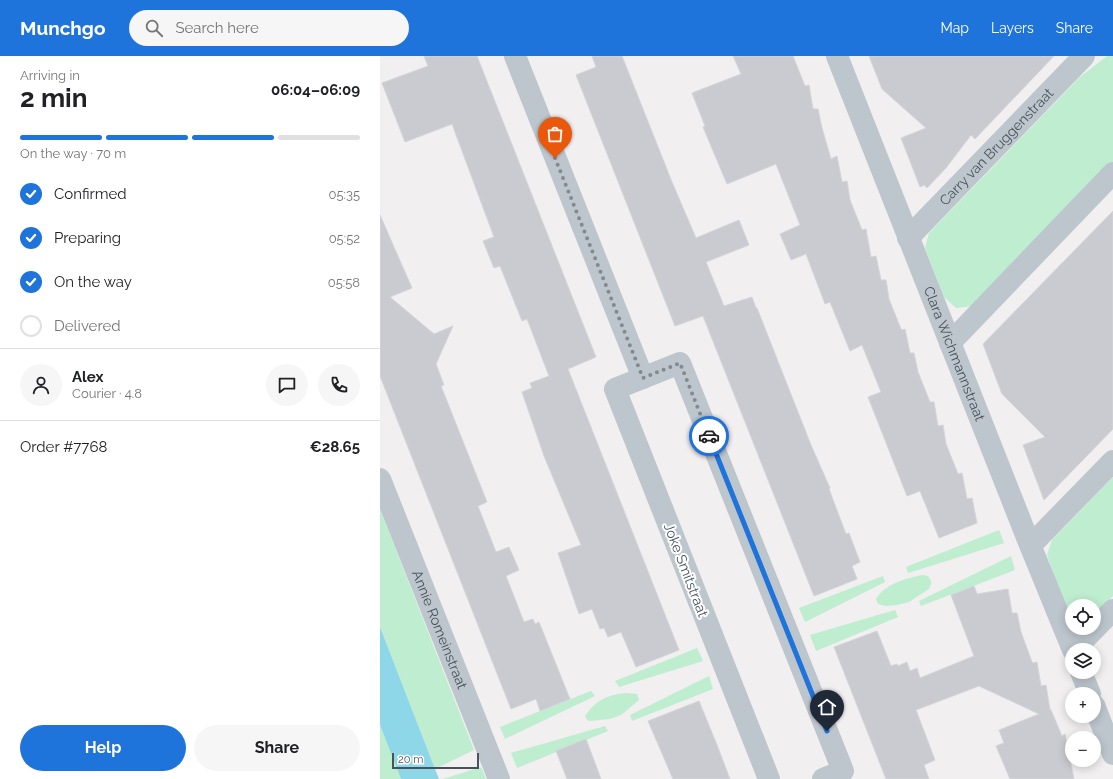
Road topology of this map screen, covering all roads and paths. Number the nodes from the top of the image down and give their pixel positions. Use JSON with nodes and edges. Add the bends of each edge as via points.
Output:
{"nodes":[{"id":1,"x":515,"y":56,"type":"edge"},
{"id":2,"x":838,"y":56,"type":"edge"},
{"id":3,"x":1084,"y":56,"type":"edge"},
{"id":4,"x":1113,"y":173,"type":"edge"},
{"id":5,"x":908,"y":238,"type":"junction"},
{"id":6,"x":950,"y":343,"type":"junction"},
{"id":7,"x":643,"y":378,"type":"junction"},
{"id":8,"x":1113,"y":461,"type":"edge"},
{"id":9,"x":380,"y":479,"type":"edge"},
{"id":10,"x":1031,"y":545,"type":"junction"},
{"id":11,"x":1113,"y":610,"type":"edge"},
{"id":12,"x":1071,"y":643,"type":"edge"},
{"id":13,"x":1081,"y":643,"type":"edge"},
{"id":14,"x":1101,"y":723,"type":"edge"},
{"id":15,"x":1113,"y":754,"type":"edge"},
{"id":16,"x":499,"y":779,"type":"edge"},
{"id":17,"x":769,"y":779,"type":"edge"},
{"id":18,"x":823,"y":779,"type":"edge"}],
"edges":[{"from":1,"to":7,"type":"street"},
{"from":2,"to":5,"type":"street","name":"Clara Wichmannstraat"},
{"from":3,"to":5,"type":"street","name":"Carry van Bruggenstraat"},
{"from":4,"to":6,"type":"street"},
{"from":5,"to":6,"type":"street","name":"Clara Wichmannstraat"},
{"from":6,"to":10,"type":"street","name":"Clara Wichmannstraat"},
{"from":7,"to":17,"type":"street","name":"Joke Smitstraat","via":[[615,389]]},
{"from":7,"to":18,"type":"street","name":"Joke Smitstraat","via":[[680,363],[843,771]]},
{"from":8,"to":10,"type":"street"},
{"from":9,"to":16,"type":"street","name":"Annie Romeinstraat"},
{"from":10,"to":12,"type":"street","name":"Clara Wichmannstraat"},
{"from":11,"to":13,"type":"street"},
{"from":14,"to":15,"type":"street"}]}
